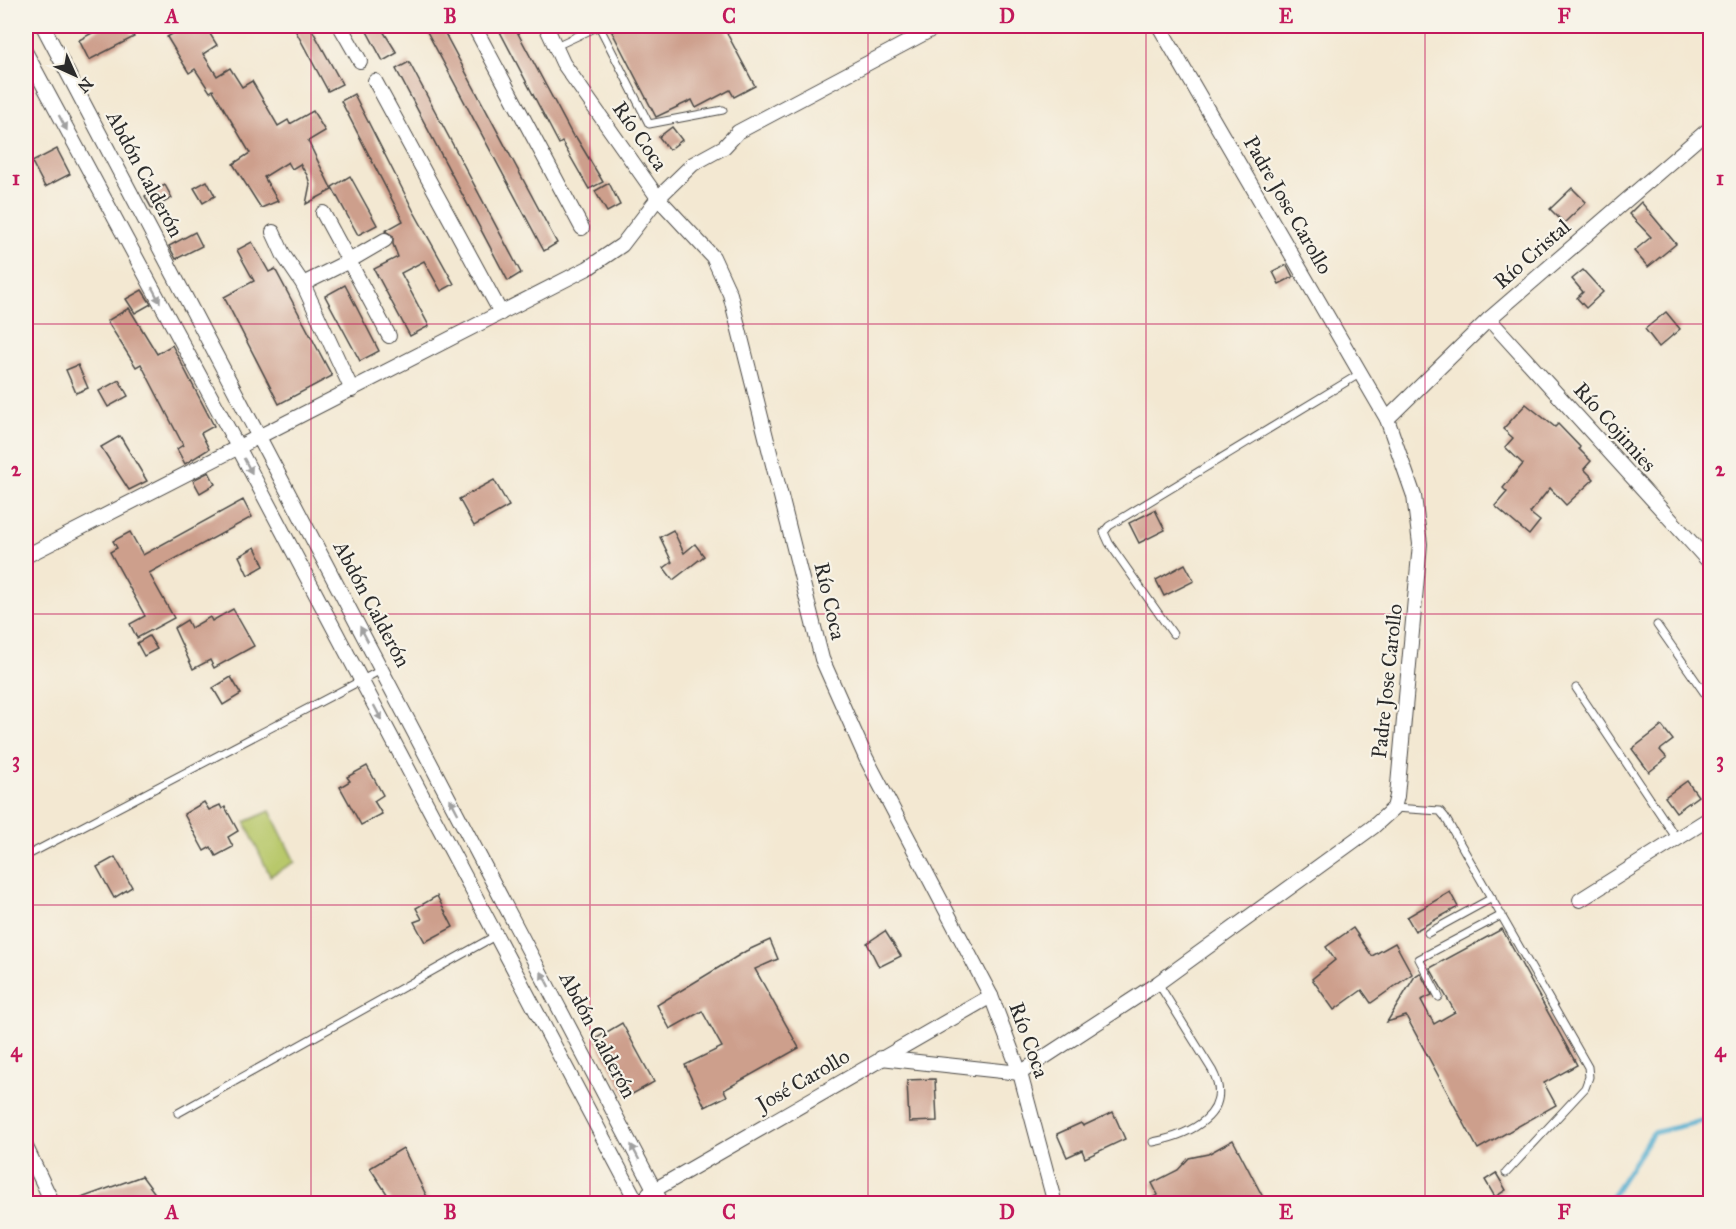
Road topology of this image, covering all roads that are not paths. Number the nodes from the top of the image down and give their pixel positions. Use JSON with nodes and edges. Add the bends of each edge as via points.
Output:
{"nodes":[{"id":1,"x":43,"y":26,"type":"edge"},
{"id":2,"x":340,"y":26,"type":"edge"},
{"id":3,"x":474,"y":26,"type":"edge"},
{"id":4,"x":546,"y":26,"type":"edge"},
{"id":5,"x":599,"y":26,"type":"edge"},
{"id":6,"x":938,"y":26,"type":"edge"},
{"id":7,"x":1159,"y":26,"type":"edge"},
{"id":8,"x":556,"y":46,"type":"junction"},
{"id":9,"x":26,"y":53,"type":"edge"},
{"id":10,"x":360,"y":61,"type":"dead end"},
{"id":11,"x":375,"y":81,"type":"dead end"},
{"id":12,"x":723,"y":110,"type":"dead end"},
{"id":13,"x":1710,"y":128,"type":"edge"},
{"id":14,"x":658,"y":198,"type":"junction"},
{"id":15,"x":323,"y":213,"type":"dead end"},
{"id":16,"x":582,"y":228,"type":"dead end"},
{"id":17,"x":273,"y":232,"type":"dead end"},
{"id":18,"x":385,"y":240,"type":"dead end"},
{"id":19,"x":348,"y":261,"type":"junction"},
{"id":20,"x":303,"y":284,"type":"junction"},
{"id":21,"x":501,"y":313,"type":"junction"},
{"id":22,"x":1489,"y":319,"type":"junction"},
{"id":23,"x":389,"y":336,"type":"dead end"},
{"id":24,"x":1361,"y":373,"type":"junction"},
{"id":25,"x":352,"y":390,"type":"junction"},
{"id":26,"x":1387,"y":419,"type":"junction"},
{"id":27,"x":260,"y":436,"type":"junction"},
{"id":28,"x":238,"y":447,"type":"junction"},
{"id":29,"x":26,"y":556,"type":"edge"},
{"id":30,"x":1710,"y":563,"type":"edge"},
{"id":31,"x":1657,"y":625,"type":"dead end"},
{"id":32,"x":1173,"y":634,"type":"dead end"},
{"id":33,"x":382,"y":669,"type":"junction"},
{"id":34,"x":361,"y":680,"type":"junction"},
{"id":35,"x":1576,"y":688,"type":"dead end"},
{"id":36,"x":1710,"y":701,"type":"edge"},
{"id":37,"x":1394,"y":808,"type":"junction"},
{"id":38,"x":1710,"y":818,"type":"edge"},
{"id":39,"x":1677,"y":839,"type":"junction"},
{"id":40,"x":26,"y":855,"type":"edge"},
{"id":41,"x":1492,"y":898,"type":"junction"},
{"id":42,"x":1580,"y":900,"type":"dead end"},
{"id":43,"x":1502,"y":915,"type":"junction"},
{"id":44,"x":1428,"y":933,"type":"dead end"},
{"id":45,"x":495,"y":936,"type":"junction"},
{"id":46,"x":1158,"y":983,"type":"junction"},
{"id":47,"x":991,"y":996,"type":"junction"},
{"id":48,"x":1438,"y":997,"type":"dead end"},
{"id":49,"x":881,"y":1058,"type":"junction"},
{"id":50,"x":1020,"y":1072,"type":"junction"},
{"id":51,"x":178,"y":1113,"type":"dead end"},
{"id":52,"x":1153,"y":1142,"type":"dead end"},
{"id":53,"x":26,"y":1147,"type":"edge"},
{"id":54,"x":1506,"y":1173,"type":"dead end"},
{"id":55,"x":655,"y":1190,"type":"junction"},
{"id":56,"x":637,"y":1202,"type":"edge"},
{"id":57,"x":53,"y":1203,"type":"edge"},
{"id":58,"x":662,"y":1203,"type":"edge"},
{"id":59,"x":1055,"y":1203,"type":"edge"}],
"edges":[{"from":1,"to":27,"type":"street","name":"Abdón Calderón"},
{"from":2,"to":10,"type":"street"},
{"from":3,"to":16,"type":"street"},
{"from":4,"to":8,"type":"street","name":"Río Coca"},
{"from":5,"to":8,"type":"lane"},
{"from":5,"to":12,"type":"lane","via":[[649,124]]},
{"from":6,"to":14,"type":"street","via":[[738,132],[724,147],[693,164]]},
{"from":7,"to":24,"type":"street","name":"Padre Jose Carollo"},
{"from":8,"to":14,"type":"street","name":"Río Coca","via":[[563,63]]},
{"from":9,"to":28,"type":"street","name":"Abdón Calderón","one_way":true},
{"from":11,"to":21,"type":"street"},
{"from":13,"to":22,"type":"street","name":"Río Cristal"},
{"from":14,"to":21,"type":"street","via":[[622,245],[588,268]]},
{"from":14,"to":47,"type":"street","name":"Río Coca","via":[[713,257],[730,294],[822,659],[866,758]]},
{"from":15,"to":19,"type":"street"},
{"from":17,"to":20,"type":"street"},
{"from":18,"to":19,"type":"street"},
{"from":19,"to":20,"type":"street"},
{"from":19,"to":23,"type":"street"},
{"from":20,"to":25,"type":"street"},
{"from":21,"to":25,"type":"street"},
{"from":22,"to":26,"type":"street","name":"Río Cristal"},
{"from":22,"to":30,"type":"street","name":"Río Cojimies"},
{"from":24,"to":26,"type":"street","name":"Padre Jose Carollo"},
{"from":24,"to":32,"type":"lane","via":[[1108,526],[1104,532]]},
{"from":25,"to":27,"type":"street"},
{"from":26,"to":37,"type":"street","name":"Padre Jose Carollo","via":[[1414,496],[1420,544]]},
{"from":27,"to":28,"type":"street"},
{"from":33,"to":27,"type":"street","name":"Abdón Calderón","one_way":true},
{"from":28,"to":29,"type":"street"},
{"from":28,"to":34,"type":"street","name":"Abdón Calderón","one_way":true},
{"from":31,"to":36,"type":"lane"},
{"from":33,"to":34,"type":"lane"},
{"from":55,"to":33,"type":"street","name":"Abdón Calderón","one_way":true},
{"from":34,"to":40,"type":"lane"},
{"from":34,"to":45,"type":"street","name":"Abdón Calderón","one_way":true},
{"from":35,"to":39,"type":"lane"},
{"from":37,"to":41,"type":"lane","via":[[1440,811]]},
{"from":37,"to":46,"type":"street"},
{"from":38,"to":39,"type":"street"},
{"from":39,"to":42,"type":"street"},
{"from":41,"to":43,"type":"lane"},
{"from":41,"to":44,"type":"lane"},
{"from":43,"to":48,"type":"lane","via":[[1419,959]]},
{"from":43,"to":54,"type":"lane","via":[[1588,1067],[1589,1077],[1585,1088]]},
{"from":45,"to":51,"type":"lane"},
{"from":45,"to":56,"type":"street","name":"Abdón Calderón"},
{"from":46,"to":50,"type":"street"},
{"from":46,"to":52,"type":"lane","via":[[1212,1070],[1220,1095],[1212,1114],[1196,1128]]},
{"from":47,"to":49,"type":"street","name":"José Carollo"},
{"from":47,"to":50,"type":"street","name":"Río Coca"},
{"from":49,"to":50,"type":"street"},
{"from":49,"to":55,"type":"street","name":"José Carollo"},
{"from":50,"to":59,"type":"street","name":"Río Coca"},
{"from":53,"to":57,"type":"street"},
{"from":55,"to":56,"type":"street","name":"José Carollo"},
{"from":55,"to":58,"type":"street","name":"Abdón Calderón"}]}
